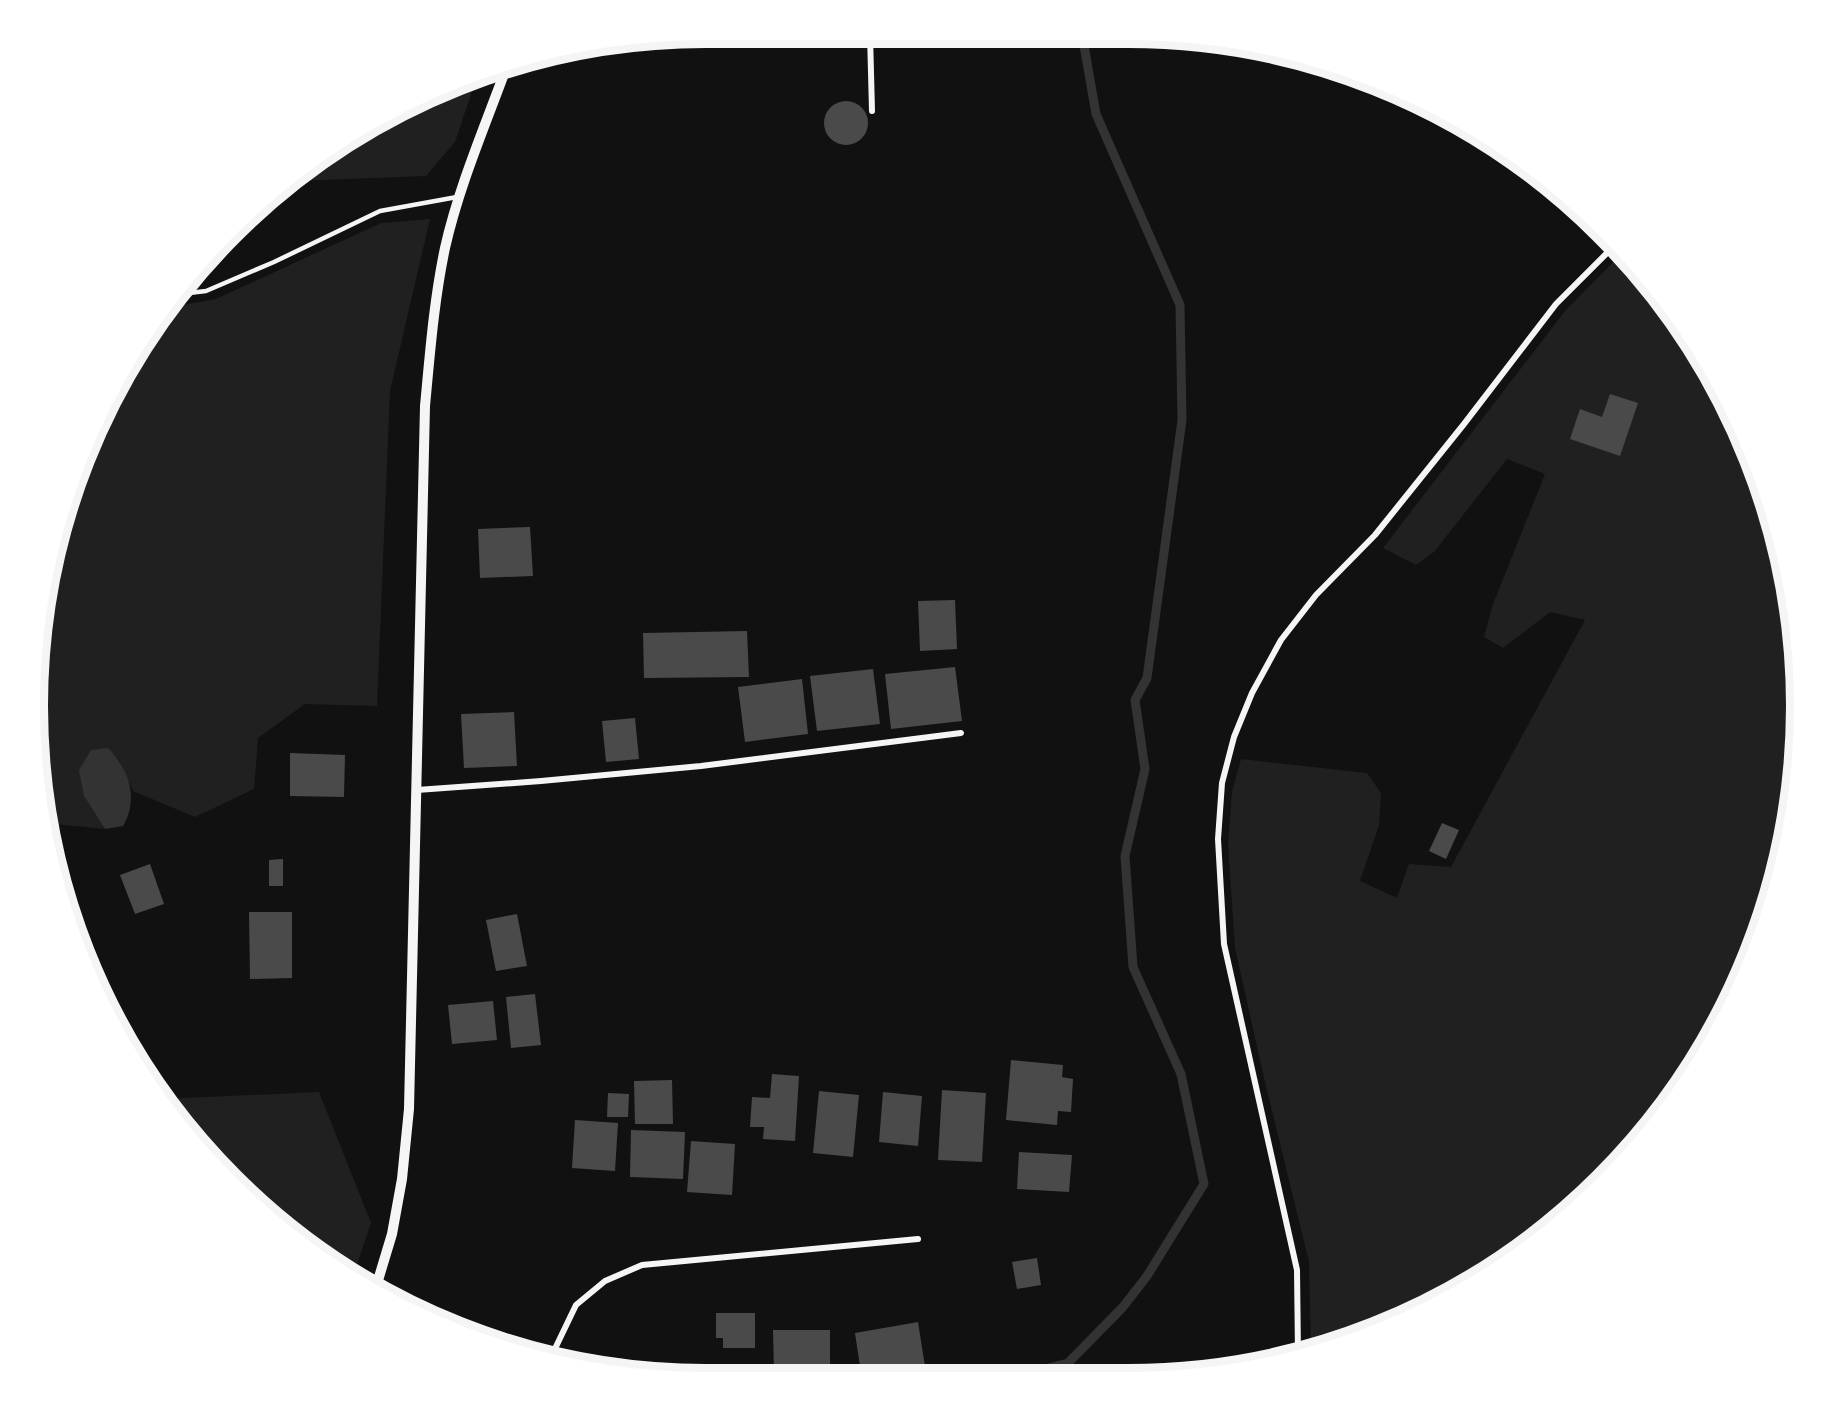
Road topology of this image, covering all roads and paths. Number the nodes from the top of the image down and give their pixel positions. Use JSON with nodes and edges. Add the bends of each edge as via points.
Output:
{"nodes":[{"id":1,"x":870,"y":44,"type":"edge"},
{"id":2,"x":504,"y":76,"type":"edge"},
{"id":3,"x":872,"y":111,"type":"dead end"},
{"id":4,"x":460,"y":197,"type":"junction"},
{"id":5,"x":1609,"y":252,"type":"edge"},
{"id":6,"x":188,"y":293,"type":"edge"},
{"id":7,"x":961,"y":732,"type":"dead end"},
{"id":8,"x":417,"y":790,"type":"junction"},
{"id":9,"x":918,"y":1239,"type":"dead end"},
{"id":10,"x":378,"y":1281,"type":"edge"},
{"id":11,"x":1298,"y":1346,"type":"edge"},
{"id":12,"x":554,"y":1350,"type":"edge"}],
"edges":[{"from":1,"to":3,"type":"street"},
{"from":2,"to":4,"type":"street"},
{"from":4,"to":6,"type":"lane","via":[[380,212],[206,291]]},
{"from":4,"to":8,"type":"street","via":[[434,315],[425,406]]},
{"from":5,"to":11,"type":"street","via":[[1556,304],[1375,536],[1316,595],[1281,640],[1234,737],[1222,783],[1218,839],[1224,944],[1297,1270]]},
{"from":7,"to":8,"type":"street","via":[[689,767]]},
{"from":8,"to":10,"type":"street","via":[[409,1110],[392,1234]]},
{"from":9,"to":12,"type":"street","via":[[642,1264],[605,1281],[576,1305]]}]}
